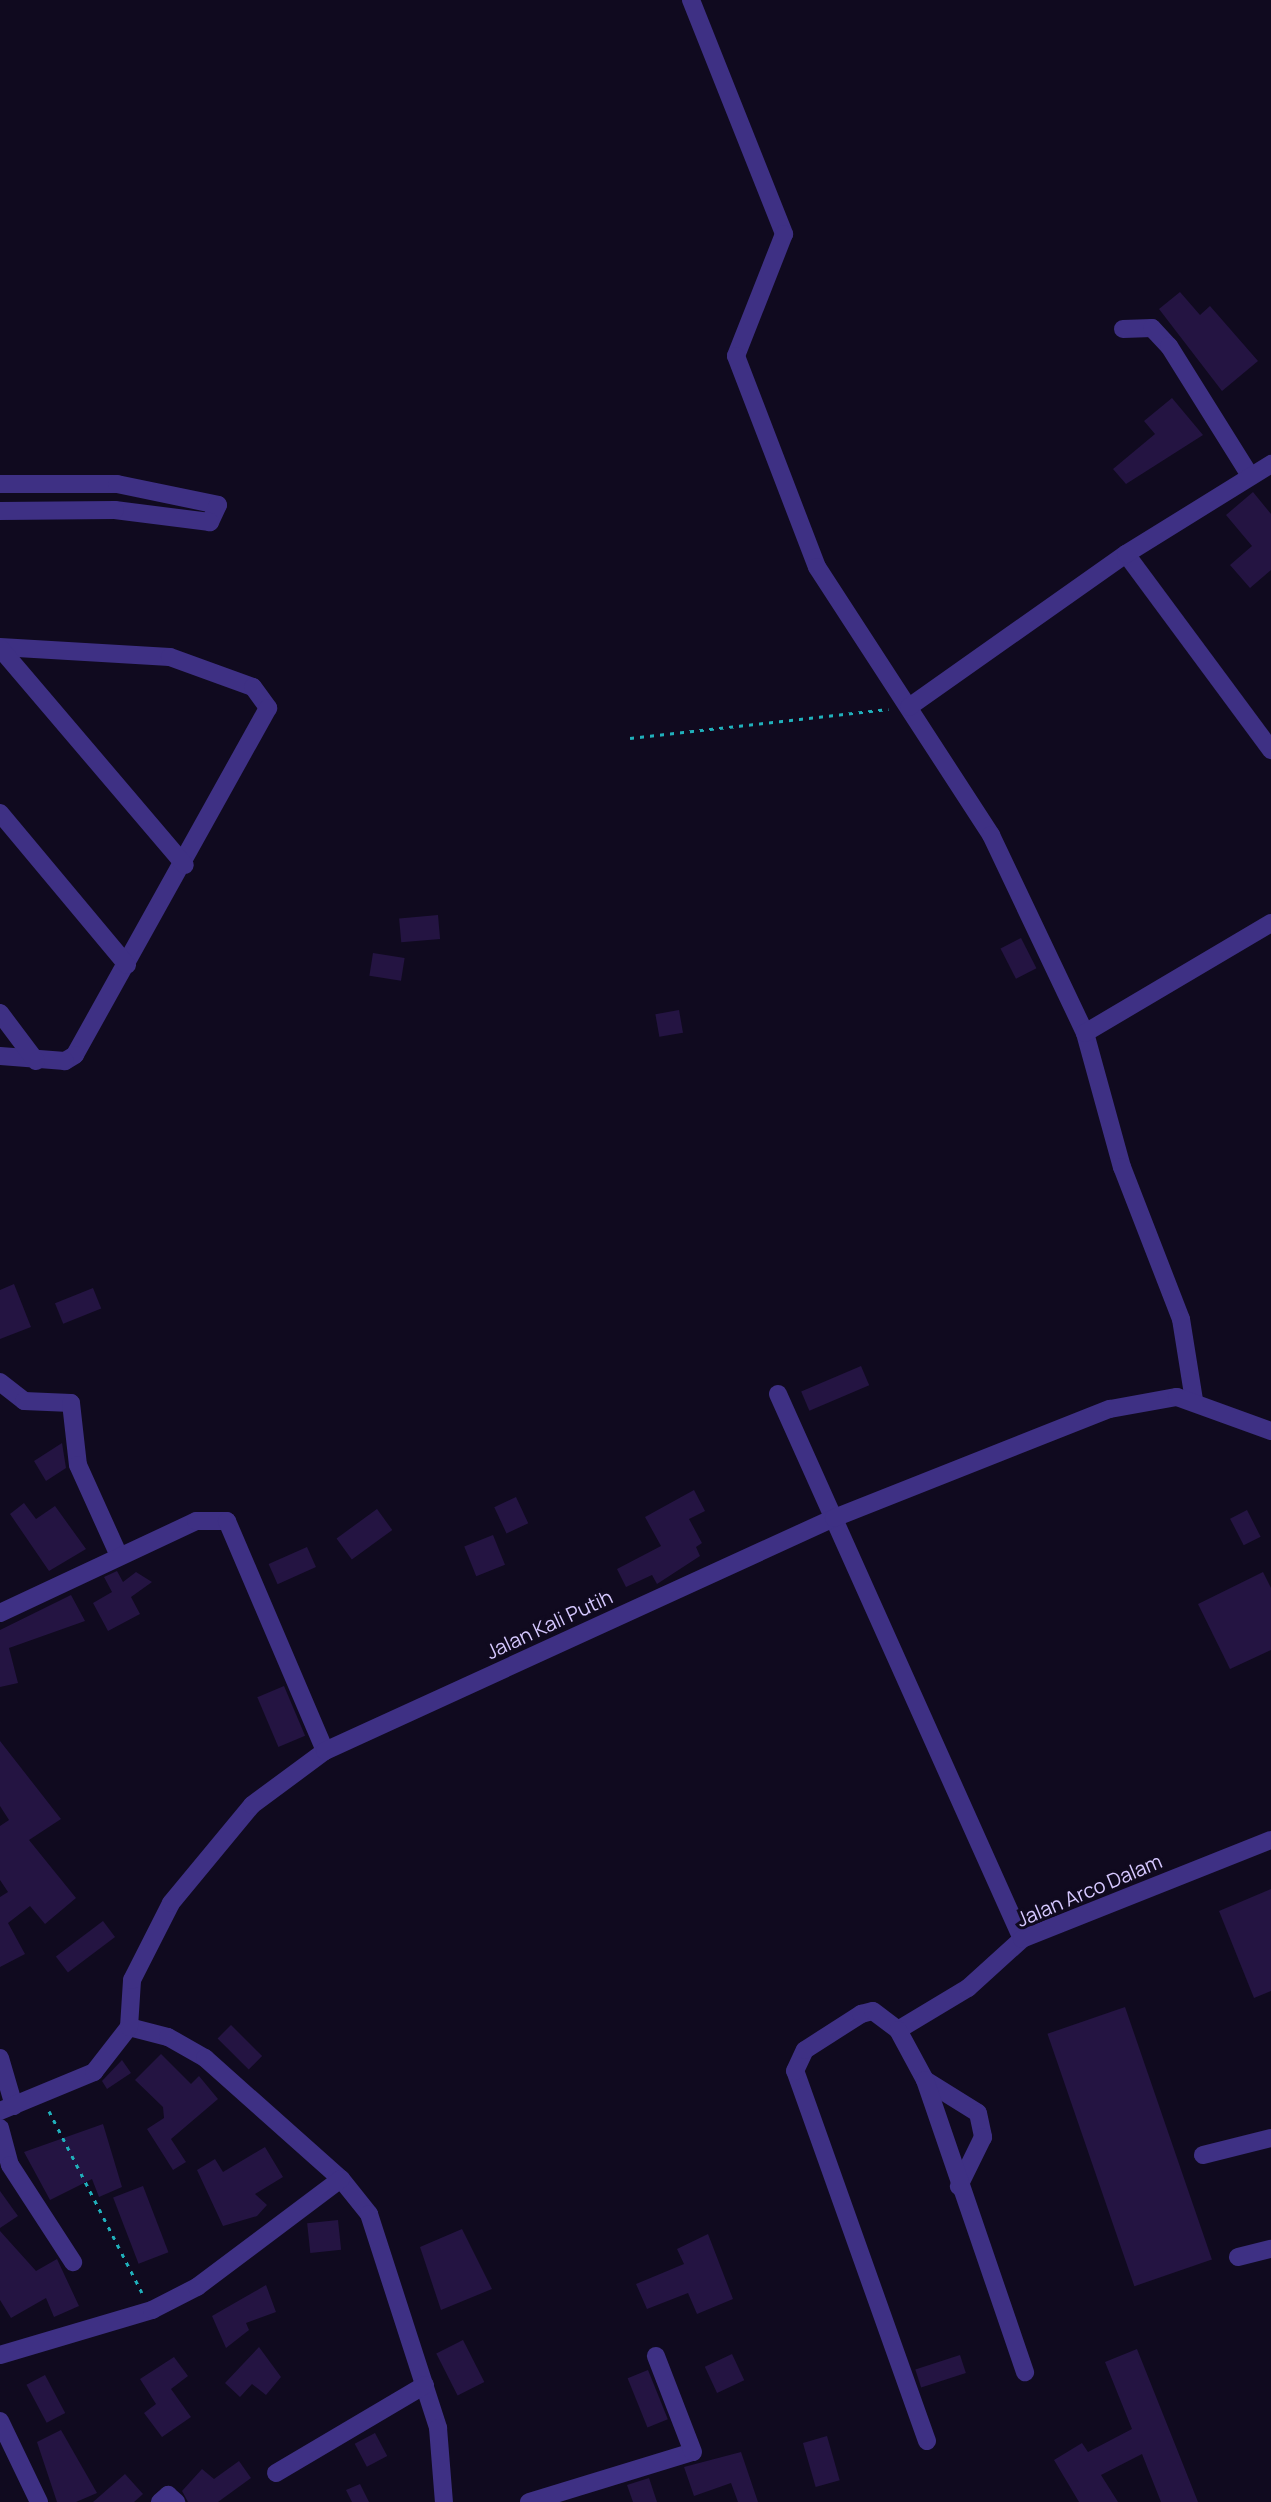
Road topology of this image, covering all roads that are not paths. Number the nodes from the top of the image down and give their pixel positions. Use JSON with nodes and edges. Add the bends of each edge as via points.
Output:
{"nodes":[{"id":1,"x":691,"y":0,"type":"edge"},
{"id":2,"x":1123,"y":329,"type":"dead end"},
{"id":3,"x":1271,"y":464,"type":"edge"},
{"id":4,"x":1249,"y":474,"type":"junction"},
{"id":5,"x":0,"y":484,"type":"edge"},
{"id":6,"x":0,"y":511,"type":"edge"},
{"id":7,"x":1126,"y":554,"type":"junction"},
{"id":8,"x":0,"y":648,"type":"edge"},
{"id":9,"x":909,"y":707,"type":"junction"},
{"id":10,"x":1271,"y":750,"type":"edge"},
{"id":11,"x":0,"y":813,"type":"edge"},
{"id":12,"x":185,"y":865,"type":"junction"},
{"id":13,"x":1271,"y":923,"type":"edge"},
{"id":14,"x":127,"y":965,"type":"junction"},
{"id":15,"x":0,"y":1013,"type":"edge"},
{"id":16,"x":1085,"y":1033,"type":"junction"},
{"id":17,"x":0,"y":1056,"type":"edge"},
{"id":18,"x":36,"y":1061,"type":"junction"},
{"id":19,"x":0,"y":1382,"type":"edge"},
{"id":20,"x":778,"y":1394,"type":"dead end"},
{"id":21,"x":1194,"y":1400,"type":"junction"},
{"id":22,"x":1271,"y":1431,"type":"edge"},
{"id":23,"x":834,"y":1518,"type":"junction"},
{"id":24,"x":119,"y":1556,"type":"junction"},
{"id":25,"x":0,"y":1613,"type":"edge"},
{"id":26,"x":325,"y":1751,"type":"junction"},
{"id":27,"x":1271,"y":1840,"type":"edge"},
{"id":28,"x":1022,"y":1939,"type":"junction"},
{"id":29,"x":129,"y":2027,"type":"junction"},
{"id":30,"x":898,"y":2030,"type":"junction"},
{"id":31,"x":0,"y":2058,"type":"edge"},
{"id":32,"x":925,"y":2080,"type":"junction"},
{"id":33,"x":7,"y":2108,"type":"edge"},
{"id":34,"x":0,"y":2128,"type":"edge"},
{"id":35,"x":1271,"y":2138,"type":"edge"},
{"id":36,"x":1203,"y":2155,"type":"dead end"},
{"id":37,"x":341,"y":2179,"type":"junction"},
{"id":38,"x":959,"y":2186,"type":"junction"},
{"id":39,"x":1271,"y":2249,"type":"edge"},
{"id":40,"x":1238,"y":2257,"type":"dead end"},
{"id":41,"x":73,"y":2262,"type":"dead end"},
{"id":42,"x":0,"y":2355,"type":"edge"},
{"id":43,"x":656,"y":2356,"type":"dead end"},
{"id":44,"x":1025,"y":2372,"type":"dead end"},
{"id":45,"x":425,"y":2385,"type":"junction"},
{"id":46,"x":0,"y":2421,"type":"edge"},
{"id":47,"x":927,"y":2441,"type":"dead end"},
{"id":48,"x":276,"y":2473,"type":"dead end"},
{"id":49,"x":39,"y":2502,"type":"edge"},
{"id":50,"x":160,"y":2502,"type":"edge"},
{"id":51,"x":176,"y":2502,"type":"edge"},
{"id":52,"x":444,"y":2502,"type":"edge"},
{"id":53,"x":529,"y":2502,"type":"edge"}],
"edges":[{"from":1,"to":9,"type":"street","via":[[784,234],[736,356],[812,557]]},
{"from":2,"to":4,"type":"street","via":[[1152,328],[1169,346]]},
{"from":3,"to":4,"type":"street"},
{"from":4,"to":7,"type":"street"},
{"from":5,"to":6,"type":"street","via":[[117,484],[218,505],[210,522],[101,509]]},
{"from":7,"to":9,"type":"street"},
{"from":7,"to":10,"type":"street"},
{"from":8,"to":12,"type":"street"},
{"from":8,"to":12,"type":"street","via":[[150,652],[264,694],[267,714]]},
{"from":9,"to":16,"type":"street","via":[[991,835]]},
{"from":11,"to":14,"type":"street"},
{"from":12,"to":14,"type":"street"},
{"from":13,"to":16,"type":"street"},
{"from":14,"to":18,"type":"street","via":[[75,1055]]},
{"from":15,"to":18,"type":"street"},
{"from":16,"to":21,"type":"street","via":[[1122,1167],[1181,1319]]},
{"from":17,"to":18,"type":"street"},
{"from":19,"to":24,"type":"street","via":[[24,1401],[71,1403],[78,1465]]},
{"from":20,"to":23,"type":"street"},
{"from":21,"to":22,"type":"street","name":"Jalan Kali Putih"},
{"from":21,"to":23,"type":"street","name":"Jalan Kali Putih","via":[[1110,1409]]},
{"from":23,"to":26,"type":"street","name":"Jalan Kali Putih"},
{"from":23,"to":28,"type":"street"},
{"from":24,"to":25,"type":"street"},
{"from":24,"to":26,"type":"street","via":[[196,1521],[227,1521]]},
{"from":26,"to":29,"type":"street","name":"Jalan Kali Putih","via":[[252,1805],[171,1903],[132,1980]]},
{"from":27,"to":28,"type":"street","name":"Jalan Arco Dalam"},
{"from":28,"to":30,"type":"street","name":"Jalan Arco Dalam","via":[[968,1988]]},
{"from":29,"to":33,"type":"street","via":[[94,2072]]},
{"from":29,"to":37,"type":"street","via":[[168,2037],[205,2058]]},
{"from":30,"to":32,"type":"street"},
{"from":30,"to":47,"type":"street","via":[[873,2011],[861,2014],[805,2050],[795,2071]]},
{"from":31,"to":33,"type":"street"},
{"from":32,"to":38,"type":"street"},
{"from":32,"to":38,"type":"street","via":[[978,2113],[983,2137]]},
{"from":34,"to":41,"type":"street","via":[[14,2172]]},
{"from":35,"to":36,"type":"street"},
{"from":37,"to":42,"type":"street","via":[[197,2287],[152,2310]]},
{"from":37,"to":45,"type":"street","via":[[380,2238]]},
{"from":38,"to":44,"type":"street"},
{"from":39,"to":40,"type":"street"},
{"from":43,"to":53,"type":"street","via":[[693,2452]]},
{"from":45,"to":48,"type":"street"},
{"from":45,"to":52,"type":"street","via":[[441,2440]]},
{"from":46,"to":49,"type":"street"},
{"from":50,"to":51,"type":"street","via":[[168,2495]]}]}
